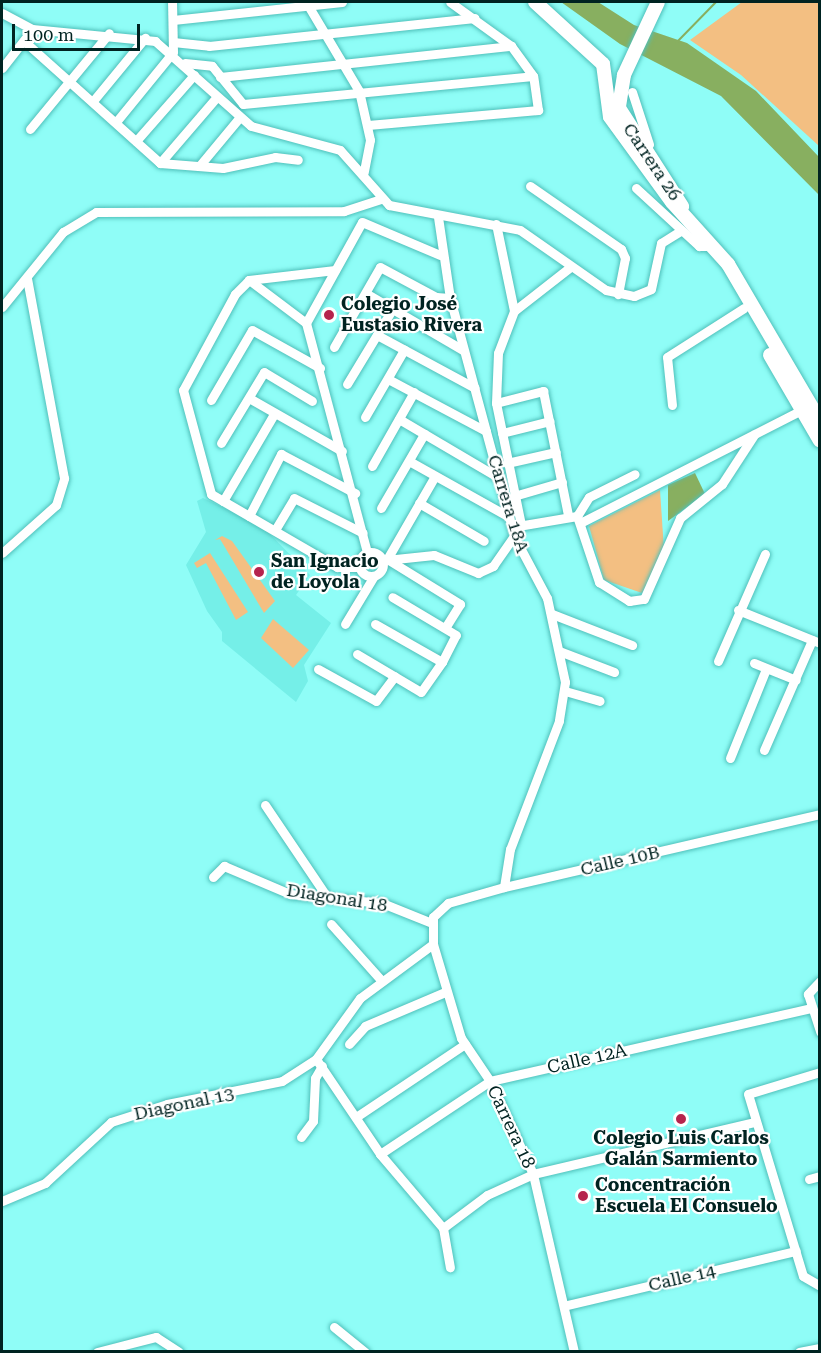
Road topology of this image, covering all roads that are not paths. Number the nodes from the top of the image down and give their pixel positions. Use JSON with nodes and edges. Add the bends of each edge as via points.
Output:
{"nodes":[{"id":1,"x":172,"y":2,"type":"edge"},
{"id":2,"x":342,"y":2,"type":"edge"},
{"id":3,"x":450,"y":2,"type":"edge"},
{"id":4,"x":535,"y":2,"type":"edge"},
{"id":5,"x":308,"y":3,"type":"edge"},
{"id":6,"x":655,"y":7,"type":"edge"},
{"id":7,"x":2,"y":13,"type":"edge"},
{"id":8,"x":475,"y":18,"type":"junction"},
{"id":9,"x":173,"y":20,"type":"junction"},
{"id":10,"x":32,"y":29,"type":"junction"},
{"id":11,"x":109,"y":33,"type":"junction"},
{"id":12,"x":329,"y":34,"type":"junction"},
{"id":13,"x":146,"y":38,"type":"junction"},
{"id":14,"x":24,"y":41,"type":"junction"},
{"id":15,"x":209,"y":46,"type":"junction"},
{"id":16,"x":511,"y":46,"type":"junction"},
{"id":17,"x":173,"y":47,"type":"junction"},
{"id":18,"x":185,"y":63,"type":"junction"},
{"id":19,"x":346,"y":63,"type":"junction"},
{"id":20,"x":212,"y":66,"type":"junction"},
{"id":21,"x":2,"y":68,"type":"edge"},
{"id":22,"x":194,"y":75,"type":"junction"},
{"id":23,"x":220,"y":76,"type":"junction"},
{"id":24,"x":533,"y":76,"type":"junction"},
{"id":25,"x":71,"y":81,"type":"junction"},
{"id":26,"x":359,"y":91,"type":"junction"},
{"id":27,"x":632,"y":92,"type":"dead end"},
{"id":28,"x":216,"y":98,"type":"junction"},
{"id":29,"x":93,"y":101,"type":"junction"},
{"id":30,"x":239,"y":118,"type":"junction"},
{"id":31,"x":116,"y":122,"type":"junction"},
{"id":32,"x":368,"y":125,"type":"junction"},
{"id":33,"x":30,"y":129,"type":"dead end"},
{"id":34,"x":136,"y":141,"type":"junction"},
{"id":35,"x":298,"y":159,"type":"dead end"},
{"id":36,"x":160,"y":163,"type":"junction"},
{"id":37,"x":200,"y":165,"type":"junction"},
{"id":38,"x":364,"y":172,"type":"junction"},
{"id":39,"x":662,"y":173,"type":"junction"},
{"id":40,"x":530,"y":186,"type":"dead end"},
{"id":41,"x":636,"y":188,"type":"dead end"},
{"id":42,"x":380,"y":199,"type":"junction"},
{"id":43,"x":685,"y":214,"type":"junction"},
{"id":44,"x":438,"y":217,"type":"junction"},
{"id":45,"x":496,"y":224,"type":"junction"},
{"id":46,"x":680,"y":231,"type":"junction"},
{"id":47,"x":713,"y":249,"type":"junction"},
{"id":48,"x":440,"y":255,"type":"junction"},
{"id":49,"x":569,"y":268,"type":"junction"},
{"id":50,"x":335,"y":270,"type":"junction"},
{"id":51,"x":27,"y":278,"type":"junction"},
{"id":52,"x":249,"y":280,"type":"junction"},
{"id":53,"x":366,"y":294,"type":"junction"},
{"id":54,"x":618,"y":294,"type":"junction"},
{"id":55,"x":450,"y":298,"type":"junction"},
{"id":56,"x":2,"y":307,"type":"edge"},
{"id":57,"x":393,"y":308,"type":"junction"},
{"id":58,"x":744,"y":308,"type":"junction"},
{"id":59,"x":514,"y":311,"type":"junction"},
{"id":60,"x":306,"y":323,"type":"junction"},
{"id":61,"x":377,"y":335,"type":"junction"},
{"id":62,"x":334,"y":347,"type":"dead end"},
{"id":63,"x":404,"y":350,"type":"junction"},
{"id":64,"x":463,"y":350,"type":"junction"},
{"id":65,"x":320,"y":368,"type":"junction"},
{"id":66,"x":388,"y":379,"type":"junction"},
{"id":67,"x":347,"y":384,"type":"dead end"},
{"id":68,"x":475,"y":388,"type":"junction"},
{"id":69,"x":414,"y":392,"type":"junction"},
{"id":70,"x":249,"y":398,"type":"junction"},
{"id":71,"x":211,"y":400,"type":"dead end"},
{"id":72,"x":312,"y":401,"type":"dead end"},
{"id":73,"x":496,"y":403,"type":"junction"},
{"id":74,"x":672,"y":405,"type":"dead end"},
{"id":75,"x":802,"y":410,"type":"junction"},
{"id":76,"x":274,"y":414,"type":"junction"},
{"id":77,"x":364,"y":417,"type":"dead end"},
{"id":78,"x":399,"y":419,"type":"junction"},
{"id":79,"x":550,"y":421,"type":"junction"},
{"id":80,"x":819,"y":421,"type":"edge"},
{"id":81,"x":486,"y":431,"type":"junction"},
{"id":82,"x":424,"y":434,"type":"junction"},
{"id":83,"x":502,"y":434,"type":"junction"},
{"id":84,"x":754,"y":435,"type":"junction"},
{"id":85,"x":819,"y":441,"type":"edge"},
{"id":86,"x":221,"y":443,"type":"dead end"},
{"id":87,"x":342,"y":451,"type":"junction"},
{"id":88,"x":556,"y":452,"type":"junction"},
{"id":89,"x":409,"y":461,"type":"junction"},
{"id":90,"x":507,"y":463,"type":"junction"},
{"id":91,"x":372,"y":466,"type":"dead end"},
{"id":92,"x":635,"y":474,"type":"dead end"},
{"id":93,"x":435,"y":476,"type":"junction"},
{"id":94,"x":499,"y":478,"type":"junction"},
{"id":95,"x":562,"y":482,"type":"junction"},
{"id":96,"x":355,"y":493,"type":"junction"},
{"id":97,"x":514,"y":495,"type":"junction"},
{"id":98,"x":223,"y":501,"type":"junction"},
{"id":99,"x":419,"y":503,"type":"junction"},
{"id":100,"x":381,"y":508,"type":"dead end"},
{"id":101,"x":249,"y":516,"type":"junction"},
{"id":102,"x":509,"y":517,"type":"junction"},
{"id":103,"x":576,"y":518,"type":"junction"},
{"id":104,"x":516,"y":529,"type":"junction"},
{"id":105,"x":275,"y":530,"type":"junction"},
{"id":106,"x":363,"y":533,"type":"junction"},
{"id":107,"x":484,"y":541,"type":"dead end"},
{"id":108,"x":368,"y":552,"type":"junction"},
{"id":109,"x":2,"y":553,"type":"edge"},
{"id":110,"x":765,"y":554,"type":"dead end"},
{"id":111,"x":385,"y":560,"type":"junction"},
{"id":112,"x":360,"y":567,"type":"junction"},
{"id":113,"x":374,"y":576,"type":"junction"},
{"id":114,"x":392,"y":597,"type":"dead end"},
{"id":115,"x":738,"y":610,"type":"junction"},
{"id":116,"x":552,"y":614,"type":"junction"},
{"id":117,"x":345,"y":624,"type":"dead end"},
{"id":118,"x":375,"y":624,"type":"dead end"},
{"id":119,"x":445,"y":628,"type":"junction"},
{"id":120,"x":816,"y":641,"type":"edge"},
{"id":121,"x":632,"y":645,"type":"dead end"},
{"id":122,"x":559,"y":651,"type":"junction"},
{"id":123,"x":357,"y":654,"type":"dead end"},
{"id":124,"x":718,"y":661,"type":"dead end"},
{"id":125,"x":442,"y":662,"type":"junction"},
{"id":126,"x":754,"y":663,"type":"dead end"},
{"id":127,"x":318,"y":669,"type":"dead end"},
{"id":128,"x":766,"y":669,"type":"junction"},
{"id":129,"x":614,"y":672,"type":"dead end"},
{"id":130,"x":395,"y":676,"type":"junction"},
{"id":131,"x":796,"y":680,"type":"junction"},
{"id":132,"x":565,"y":691,"type":"junction"},
{"id":133,"x":600,"y":701,"type":"dead end"},
{"id":134,"x":764,"y":750,"type":"dead end"},
{"id":135,"x":730,"y":758,"type":"dead end"},
{"id":136,"x":265,"y":805,"type":"dead end"},
{"id":137,"x":819,"y":814,"type":"edge"},
{"id":138,"x":213,"y":876,"type":"dead end"},
{"id":139,"x":504,"y":887,"type":"junction"},
{"id":140,"x":325,"y":894,"type":"junction"},
{"id":141,"x":432,"y":923,"type":"junction"},
{"id":142,"x":331,"y":924,"type":"dead end"},
{"id":143,"x":433,"y":944,"type":"junction"},
{"id":144,"x":382,"y":981,"type":"junction"},
{"id":145,"x":819,"y":981,"type":"edge"},
{"id":146,"x":445,"y":992,"type":"junction"},
{"id":147,"x":812,"y":1008,"type":"junction"},
{"id":148,"x":819,"y":1032,"type":"edge"},
{"id":149,"x":349,"y":1044,"type":"dead end"},
{"id":150,"x":465,"y":1044,"type":"junction"},
{"id":151,"x":319,"y":1062,"type":"junction"},
{"id":152,"x":819,"y":1072,"type":"edge"},
{"id":153,"x":490,"y":1081,"type":"junction"},
{"id":154,"x":356,"y":1118,"type":"junction"},
{"id":155,"x":755,"y":1122,"type":"junction"},
{"id":156,"x":301,"y":1137,"type":"dead end"},
{"id":157,"x":380,"y":1154,"type":"junction"},
{"id":158,"x":533,"y":1174,"type":"junction"},
{"id":159,"x":819,"y":1176,"type":"edge"},
{"id":160,"x":809,"y":1179,"type":"dead end"},
{"id":161,"x":2,"y":1201,"type":"edge"},
{"id":162,"x":443,"y":1228,"type":"junction"},
{"id":163,"x":796,"y":1251,"type":"junction"},
{"id":164,"x":450,"y":1267,"type":"dead end"},
{"id":165,"x":819,"y":1286,"type":"edge"},
{"id":166,"x":567,"y":1305,"type":"junction"},
{"id":167,"x":334,"y":1327,"type":"dead end"},
{"id":168,"x":572,"y":1340,"type":"junction"},
{"id":169,"x":819,"y":1348,"type":"edge"},
{"id":170,"x":97,"y":1352,"type":"edge"},
{"id":171,"x":179,"y":1352,"type":"edge"},
{"id":172,"x":365,"y":1352,"type":"edge"},
{"id":173,"x":568,"y":1352,"type":"edge"},
{"id":174,"x":574,"y":1352,"type":"edge"},
{"id":175,"x":799,"y":1352,"type":"edge"}],
"edges":[{"from":1,"to":9,"type":"street"},
{"from":2,"to":5,"type":"street"},
{"from":3,"to":8,"type":"street"},
{"from":4,"to":43,"type":"main road","via":[[603,64],[610,117]]},
{"from":5,"to":9,"type":"street"},
{"from":5,"to":12,"type":"street"},
{"from":6,"to":39,"type":"main road","name":"Carrera 26","via":[[624,75],[618,98],[622,118]]},
{"from":7,"to":10,"type":"street"},
{"from":8,"to":12,"type":"street"},
{"from":8,"to":16,"type":"street"},
{"from":9,"to":17,"type":"street"},
{"from":10,"to":11,"type":"street"},
{"from":10,"to":14,"type":"street"},
{"from":11,"to":13,"type":"street"},
{"from":11,"to":25,"type":"street"},
{"from":12,"to":15,"type":"street"},
{"from":12,"to":19,"type":"street"},
{"from":13,"to":17,"type":"street"},
{"from":13,"to":29,"type":"street"},
{"from":14,"to":21,"type":"street"},
{"from":14,"to":25,"type":"street"},
{"from":15,"to":17,"type":"street"},
{"from":15,"to":20,"type":"street"},
{"from":16,"to":19,"type":"street"},
{"from":16,"to":24,"type":"street"},
{"from":17,"to":18,"type":"street"},
{"from":17,"to":31,"type":"street"},
{"from":18,"to":20,"type":"street"},
{"from":18,"to":22,"type":"street"},
{"from":19,"to":23,"type":"street"},
{"from":19,"to":26,"type":"street"},
{"from":20,"to":23,"type":"street"},
{"from":22,"to":28,"type":"street"},
{"from":22,"to":34,"type":"street"},
{"from":23,"to":26,"type":"street","via":[[243,104]]},
{"from":24,"to":26,"type":"street"},
{"from":24,"to":32,"type":"street","via":[[541,105],[532,112]]},
{"from":25,"to":29,"type":"street"},
{"from":25,"to":33,"type":"street"},
{"from":26,"to":32,"type":"street"},
{"from":27,"to":39,"type":"street"},
{"from":28,"to":30,"type":"street"},
{"from":28,"to":36,"type":"street"},
{"from":29,"to":31,"type":"street"},
{"from":30,"to":37,"type":"street"},
{"from":30,"to":38,"type":"street","via":[[265,132],[332,145]]},
{"from":31,"to":34,"type":"street"},
{"from":32,"to":38,"type":"street"},
{"from":34,"to":36,"type":"street"},
{"from":35,"to":37,"type":"street"},
{"from":36,"to":37,"type":"street"},
{"from":38,"to":42,"type":"street"},
{"from":39,"to":43,"type":"main road","name":"Carrera 26"},
{"from":40,"to":54,"type":"street","via":[[624,253]]},
{"from":41,"to":46,"type":"street"},
{"from":42,"to":44,"type":"street","via":[[399,210]]},
{"from":42,"to":51,"type":"street","via":[[344,212],[96,212],[71,224]]},
{"from":43,"to":47,"type":"main road"},
{"from":44,"to":45,"type":"street"},
{"from":44,"to":48,"type":"street","name":"Carrera 18A"},
{"from":45,"to":49,"type":"street","via":[[528,234]]},
{"from":45,"to":59,"type":"street"},
{"from":46,"to":47,"type":"street","via":[[699,246]]},
{"from":46,"to":54,"type":"street","via":[[661,243],[651,289]]},
{"from":47,"to":58,"type":"main road"},
{"from":47,"to":80,"type":"main road"},
{"from":48,"to":50,"type":"street","via":[[362,222]]},
{"from":48,"to":55,"type":"street","name":"Carrera 18A"},
{"from":49,"to":54,"type":"street"},
{"from":49,"to":59,"type":"street"},
{"from":50,"to":52,"type":"street"},
{"from":50,"to":60,"type":"street"},
{"from":51,"to":56,"type":"street"},
{"from":51,"to":109,"type":"street","via":[[64,478],[56,505]]},
{"from":52,"to":60,"type":"street"},
{"from":52,"to":98,"type":"street","via":[[234,294],[183,390],[209,491]]},
{"from":53,"to":55,"type":"street","via":[[381,267],[436,297]]},
{"from":53,"to":57,"type":"street"},
{"from":53,"to":62,"type":"street"},
{"from":55,"to":64,"type":"street","name":"Carrera 18A"},
{"from":57,"to":61,"type":"street"},
{"from":57,"to":64,"type":"street"},
{"from":58,"to":74,"type":"street","via":[[667,357]]},
{"from":58,"to":75,"type":"main road"},
{"from":59,"to":73,"type":"street","via":[[498,353]]},
{"from":60,"to":65,"type":"street"},
{"from":61,"to":63,"type":"street"},
{"from":61,"to":67,"type":"street"},
{"from":63,"to":66,"type":"street"},
{"from":63,"to":68,"type":"street"},
{"from":64,"to":68,"type":"street","name":"Carrera 18A"},
{"from":65,"to":71,"type":"street","via":[[252,330]]},
{"from":65,"to":87,"type":"street"},
{"from":66,"to":69,"type":"street"},
{"from":66,"to":77,"type":"street"},
{"from":68,"to":81,"type":"street","name":"Carrera 18A"},
{"from":69,"to":78,"type":"street"},
{"from":69,"to":81,"type":"street"},
{"from":70,"to":72,"type":"street","via":[[264,372]]},
{"from":70,"to":76,"type":"street"},
{"from":70,"to":86,"type":"street"},
{"from":73,"to":79,"type":"street","via":[[543,391]]},
{"from":73,"to":83,"type":"street"},
{"from":75,"to":84,"type":"street"},
{"from":75,"to":85,"type":"main road"},
{"from":76,"to":87,"type":"street"},
{"from":76,"to":98,"type":"street"},
{"from":78,"to":82,"type":"street"},
{"from":78,"to":91,"type":"street"},
{"from":79,"to":83,"type":"street"},
{"from":79,"to":88,"type":"street"},
{"from":81,"to":94,"type":"street","name":"Carrera 18A"},
{"from":82,"to":89,"type":"street"},
{"from":82,"to":94,"type":"street"},
{"from":83,"to":90,"type":"street"},
{"from":84,"to":103,"type":"street"},
{"from":84,"to":103,"type":"street","via":[[722,484],[680,518],[644,599],[629,601],[599,582]]},
{"from":87,"to":96,"type":"street"},
{"from":88,"to":90,"type":"street"},
{"from":88,"to":95,"type":"street"},
{"from":89,"to":93,"type":"street"},
{"from":89,"to":100,"type":"street"},
{"from":90,"to":97,"type":"street"},
{"from":92,"to":103,"type":"street","via":[[589,497]]},
{"from":93,"to":99,"type":"street"},
{"from":93,"to":102,"type":"street"},
{"from":94,"to":102,"type":"street","name":"Carrera 18A"},
{"from":95,"to":97,"type":"street"},
{"from":95,"to":103,"type":"street"},
{"from":96,"to":101,"type":"street","via":[[281,454]]},
{"from":96,"to":106,"type":"street"},
{"from":97,"to":104,"type":"street"},
{"from":98,"to":101,"type":"street"},
{"from":99,"to":107,"type":"street"},
{"from":99,"to":111,"type":"street"},
{"from":101,"to":105,"type":"street"},
{"from":102,"to":104,"type":"street","name":"Carrera 18A"},
{"from":103,"to":104,"type":"street"},
{"from":104,"to":111,"type":"street","via":[[493,566],[478,573],[434,555]]},
{"from":104,"to":116,"type":"street","name":"Carrera 18A"},
{"from":105,"to":106,"type":"street","via":[[294,498]]},
{"from":105,"to":112,"type":"street","via":[[337,567]]},
{"from":106,"to":108,"type":"street"},
{"from":108,"to":111,"type":"street"},
{"from":108,"to":112,"type":"street"},
{"from":110,"to":115,"type":"street"},
{"from":111,"to":113,"type":"street"},
{"from":111,"to":119,"type":"street","via":[[459,604]]},
{"from":112,"to":113,"type":"street"},
{"from":113,"to":117,"type":"street"},
{"from":114,"to":119,"type":"street"},
{"from":115,"to":120,"type":"street"},
{"from":115,"to":124,"type":"street"},
{"from":116,"to":121,"type":"street"},
{"from":116,"to":122,"type":"street","name":"Carrera 18A"},
{"from":118,"to":125,"type":"street"},
{"from":119,"to":125,"type":"street","via":[[456,636]]},
{"from":120,"to":131,"type":"street"},
{"from":122,"to":129,"type":"street"},
{"from":122,"to":132,"type":"street","name":"Carrera 18A"},
{"from":123,"to":130,"type":"street"},
{"from":125,"to":130,"type":"street","via":[[422,692]]},
{"from":126,"to":128,"type":"street"},
{"from":127,"to":130,"type":"street","via":[[376,700]]},
{"from":128,"to":131,"type":"street"},
{"from":128,"to":135,"type":"street"},
{"from":131,"to":134,"type":"street"},
{"from":132,"to":133,"type":"street"},
{"from":132,"to":139,"type":"street","name":"Carrera 18A","via":[[559,721],[510,849]]},
{"from":136,"to":140,"type":"street"},
{"from":137,"to":139,"type":"street","name":"Calle 10B"},
{"from":138,"to":140,"type":"street","name":"Diagonal 18","via":[[224,866],[290,894]]},
{"from":139,"to":141,"type":"street","name":"Calle 10B","via":[[448,903]]},
{"from":140,"to":141,"type":"street","name":"Diagonal 18","via":[[382,903]]},
{"from":141,"to":143,"type":"street","name":"Carrera 18"},
{"from":142,"to":144,"type":"street"},
{"from":143,"to":144,"type":"street"},
{"from":143,"to":146,"type":"street","name":"Carrera 18"},
{"from":144,"to":151,"type":"street","via":[[354,1004]]},
{"from":145,"to":147,"type":"street","via":[[810,987]]},
{"from":146,"to":149,"type":"street","via":[[365,1026]]},
{"from":146,"to":150,"type":"street","name":"Carrera 18"},
{"from":147,"to":148,"type":"street"},
{"from":147,"to":153,"type":"street","name":"Calle 12A"},
{"from":150,"to":153,"type":"street","name":"Carrera 18"},
{"from":150,"to":154,"type":"street"},
{"from":151,"to":154,"type":"street"},
{"from":151,"to":156,"type":"street","via":[[313,1121]]},
{"from":151,"to":161,"type":"street","name":"Diagonal 13","via":[[269,1086],[167,1104],[111,1122],[45,1183]]},
{"from":152,"to":155,"type":"street","via":[[752,1089],[748,1094]]},
{"from":153,"to":157,"type":"street","name":"Calle 12A"},
{"from":153,"to":158,"type":"street","name":"Carrera 18"},
{"from":154,"to":157,"type":"street"},
{"from":155,"to":158,"type":"street"},
{"from":155,"to":163,"type":"street"},
{"from":157,"to":162,"type":"street"},
{"from":158,"to":162,"type":"street","via":[[487,1195]]},
{"from":158,"to":166,"type":"street","name":"Carrera 18"},
{"from":159,"to":160,"type":"street"},
{"from":162,"to":164,"type":"street"},
{"from":163,"to":165,"type":"street","via":[[803,1276]]},
{"from":163,"to":166,"type":"street","name":"Calle 14"},
{"from":166,"to":168,"type":"street","name":"Carrera 18"},
{"from":167,"to":172,"type":"street"},
{"from":168,"to":173,"type":"street","name":"Carrera 18"},
{"from":168,"to":174,"type":"street","name":"Carrera 18"},
{"from":169,"to":175,"type":"street"},
{"from":170,"to":171,"type":"street","via":[[166,1339]]}]}
